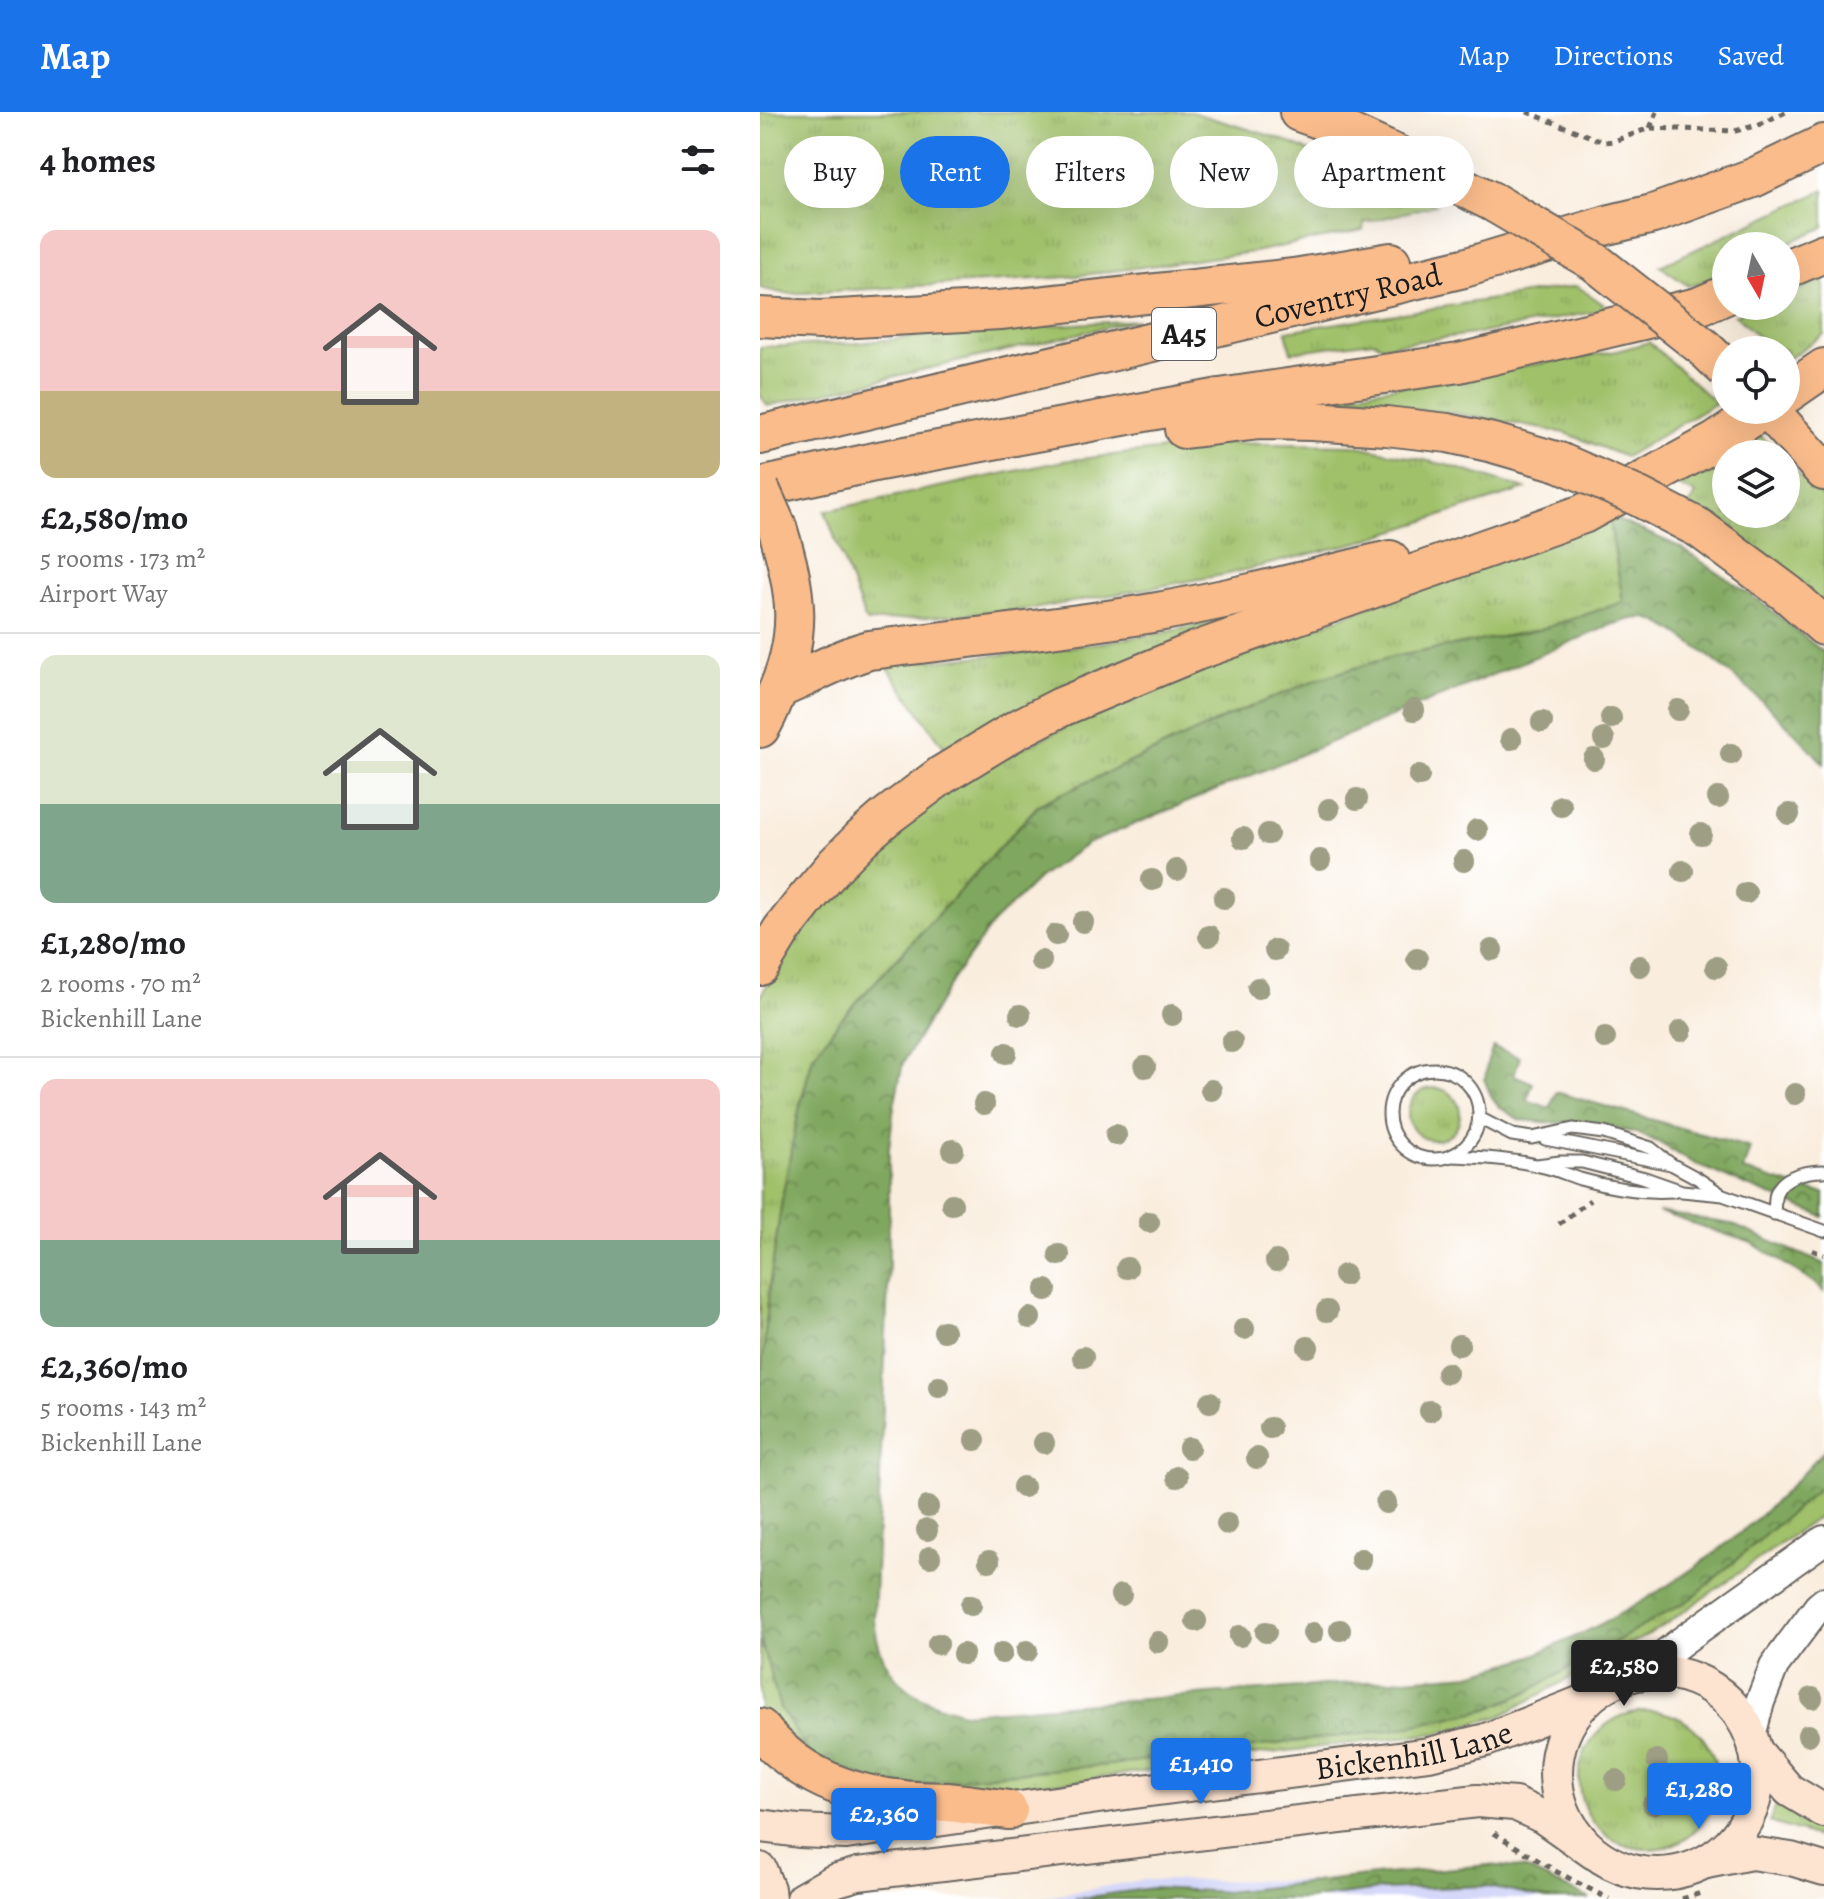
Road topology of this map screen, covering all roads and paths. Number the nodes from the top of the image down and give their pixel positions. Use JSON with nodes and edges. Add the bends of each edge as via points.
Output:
{"nodes":[{"id":1,"x":1527,"y":112,"type":"edge"},
{"id":2,"x":1657,"y":112,"type":"edge"},
{"id":3,"x":1786,"y":112,"type":"edge"},
{"id":4,"x":1308,"y":114,"type":"edge"},
{"id":5,"x":1650,"y":128,"type":"junction"},
{"id":6,"x":1824,"y":144,"type":"edge"},
{"id":7,"x":1607,"y":225,"type":"junction"},
{"id":8,"x":1824,"y":253,"type":"edge"},
{"id":9,"x":1800,"y":263,"type":"edge"},
{"id":10,"x":1712,"y":301,"type":"edge"},
{"id":11,"x":760,"y":317,"type":"edge"},
{"id":12,"x":1712,"y":356,"type":"edge"},
{"id":13,"x":1824,"y":368,"type":"edge"},
{"id":14,"x":1800,"y":384,"type":"edge"},
{"id":15,"x":1741,"y":424,"type":"edge"},
{"id":16,"x":1782,"y":424,"type":"edge"},
{"id":17,"x":760,"y":435,"type":"edge"},
{"id":18,"x":1824,"y":471,"type":"edge"},
{"id":19,"x":760,"y":488,"type":"edge"},
{"id":20,"x":1583,"y":514,"type":"junction"},
{"id":21,"x":769,"y":517,"type":"edge"},
{"id":22,"x":1824,"y":626,"type":"edge"},
{"id":23,"x":780,"y":688,"type":"junction"},
{"id":24,"x":760,"y":728,"type":"edge"},
{"id":25,"x":760,"y":966,"type":"edge"},
{"id":26,"x":1479,"y":1118,"type":"junction"},
{"id":27,"x":1451,"y":1156,"type":"junction"},
{"id":28,"x":1824,"y":1171,"type":"edge"},
{"id":29,"x":1723,"y":1195,"type":"junction"},
{"id":30,"x":1597,"y":1201,"type":"dead end"},
{"id":31,"x":1774,"y":1214,"type":"junction"},
{"id":32,"x":1559,"y":1224,"type":"dead end"},
{"id":33,"x":1824,"y":1231,"type":"edge"},
{"id":34,"x":1800,"y":1246,"type":"dead end"},
{"id":35,"x":1824,"y":1255,"type":"edge"},
{"id":36,"x":1824,"y":1540,"type":"edge"},
{"id":37,"x":1824,"y":1602,"type":"edge"},
{"id":38,"x":1640,"y":1673,"type":"junction"},
{"id":39,"x":1587,"y":1700,"type":"junction"},
{"id":40,"x":760,"y":1728,"type":"edge"},
{"id":41,"x":1753,"y":1743,"type":"junction"},
{"id":42,"x":1008,"y":1810,"type":"junction"},
{"id":43,"x":1824,"y":1811,"type":"edge"},
{"id":44,"x":760,"y":1826,"type":"edge"},
{"id":45,"x":1480,"y":1833,"type":"dead end"},
{"id":46,"x":1594,"y":1853,"type":"junction"},
{"id":47,"x":760,"y":1869,"type":"edge"},
{"id":48,"x":1824,"y":1869,"type":"edge"},
{"id":49,"x":1705,"y":1877,"type":"junction"},
{"id":50,"x":769,"y":1899,"type":"edge"},
{"id":51,"x":802,"y":1899,"type":"edge"},
{"id":52,"x":1609,"y":1899,"type":"edge"},
{"id":53,"x":1682,"y":1899,"type":"edge"}],
"edges":[{"from":1,"to":5,"type":"path","via":[[1604,142]]},
{"from":2,"to":5,"type":"path"},
{"from":3,"to":5,"type":"path","via":[[1735,131]]},
{"from":4,"to":12,"type":"highway","bridge":true,"via":[[1493,202],[1595,262]]},
{"from":6,"to":7,"type":"highway","name":"Coventry Road","number":"A45","via":[[1753,178]]},
{"from":7,"to":11,"type":"highway","via":[[1294,278],[1015,308],[820,320]]},
{"from":7,"to":17,"type":"highway","name":"Coventry Road","number":"A45","via":[[1464,268]]},
{"from":8,"to":9,"type":"highway"},
{"from":10,"to":19,"type":"highway","number":"A45","via":[[1459,363],[1220,398]]},
{"from":13,"to":14,"type":"highway"},
{"from":15,"to":20,"type":"highway"},
{"from":16,"to":18,"type":"highway"},
{"from":19,"to":21,"type":"highway","bridge":true},
{"from":20,"to":23,"type":"highway","via":[[1153,613],[869,650]]},
{"from":20,"to":25,"type":"highway","via":[[1196,651],[1016,730],[942,775],[862,838],[808,897]]},
{"from":21,"to":22,"type":"highway","bridge":true,"via":[[922,473],[1091,442],[1260,420],[1386,426],[1448,433],[1559,462],[1639,497],[1699,528]]},
{"from":21,"to":23,"type":"highway","via":[[791,572],[795,618]]},
{"from":23,"to":24,"type":"highway"},
{"from":26,"to":27,"type":"lane","via":[[1471,1140]]},
{"from":26,"to":27,"type":"lane","via":[[1469,1085],[1441,1069],[1415,1073],[1396,1090],[1389,1112],[1396,1139],[1420,1157]]},
{"from":26,"to":29,"type":"lane","via":[[1512,1135],[1532,1138],[1573,1129],[1604,1133],[1651,1148]]},
{"from":27,"to":29,"type":"lane","via":[[1537,1165],[1582,1162],[1682,1191]]},
{"from":28,"to":31,"type":"lane","via":[[1789,1178],[1776,1192]]},
{"from":29,"to":31,"type":"lane"},
{"from":30,"to":32,"type":"path","via":[[1588,1200]]},
{"from":31,"to":33,"type":"lane"},
{"from":34,"to":35,"type":"path"},
{"from":36,"to":38,"type":"street"},
{"from":37,"to":41,"type":"street","via":[[1774,1666],[1760,1702]]},
{"from":38,"to":39,"type":"main road","via":[[1611,1683]]},
{"from":38,"to":41,"type":"main road","via":[[1667,1672],[1718,1693],[1737,1712]]},
{"from":39,"to":42,"type":"main road","name":"Bickenhill Lane","via":[[1486,1740],[1429,1754]]},
{"from":39,"to":46,"type":"main road","via":[[1569,1722],[1558,1749],[1555,1778],[1574,1832]]},
{"from":40,"to":42,"type":"highway","via":[[799,1766],[846,1789],[907,1801]]},
{"from":41,"to":43,"type":"main road","via":[[1789,1790]]},
{"from":41,"to":49,"type":"main road","via":[[1758,1777],[1753,1804]]},
{"from":42,"to":44,"type":"main road","name":"Bickenhill Lane","via":[[846,1833]]},
{"from":45,"to":52,"type":"path","via":[[1494,1833]]},
{"from":46,"to":49,"type":"main road","via":[[1619,1867],[1646,1873]]},
{"from":46,"to":51,"type":"main road","name":"Bickenhill Lane","via":[[1515,1804],[1477,1801],[858,1874]]},
{"from":47,"to":50,"type":"main road"},
{"from":48,"to":49,"type":"main road","via":[[1751,1853]]},
{"from":49,"to":53,"type":"path"}]}
